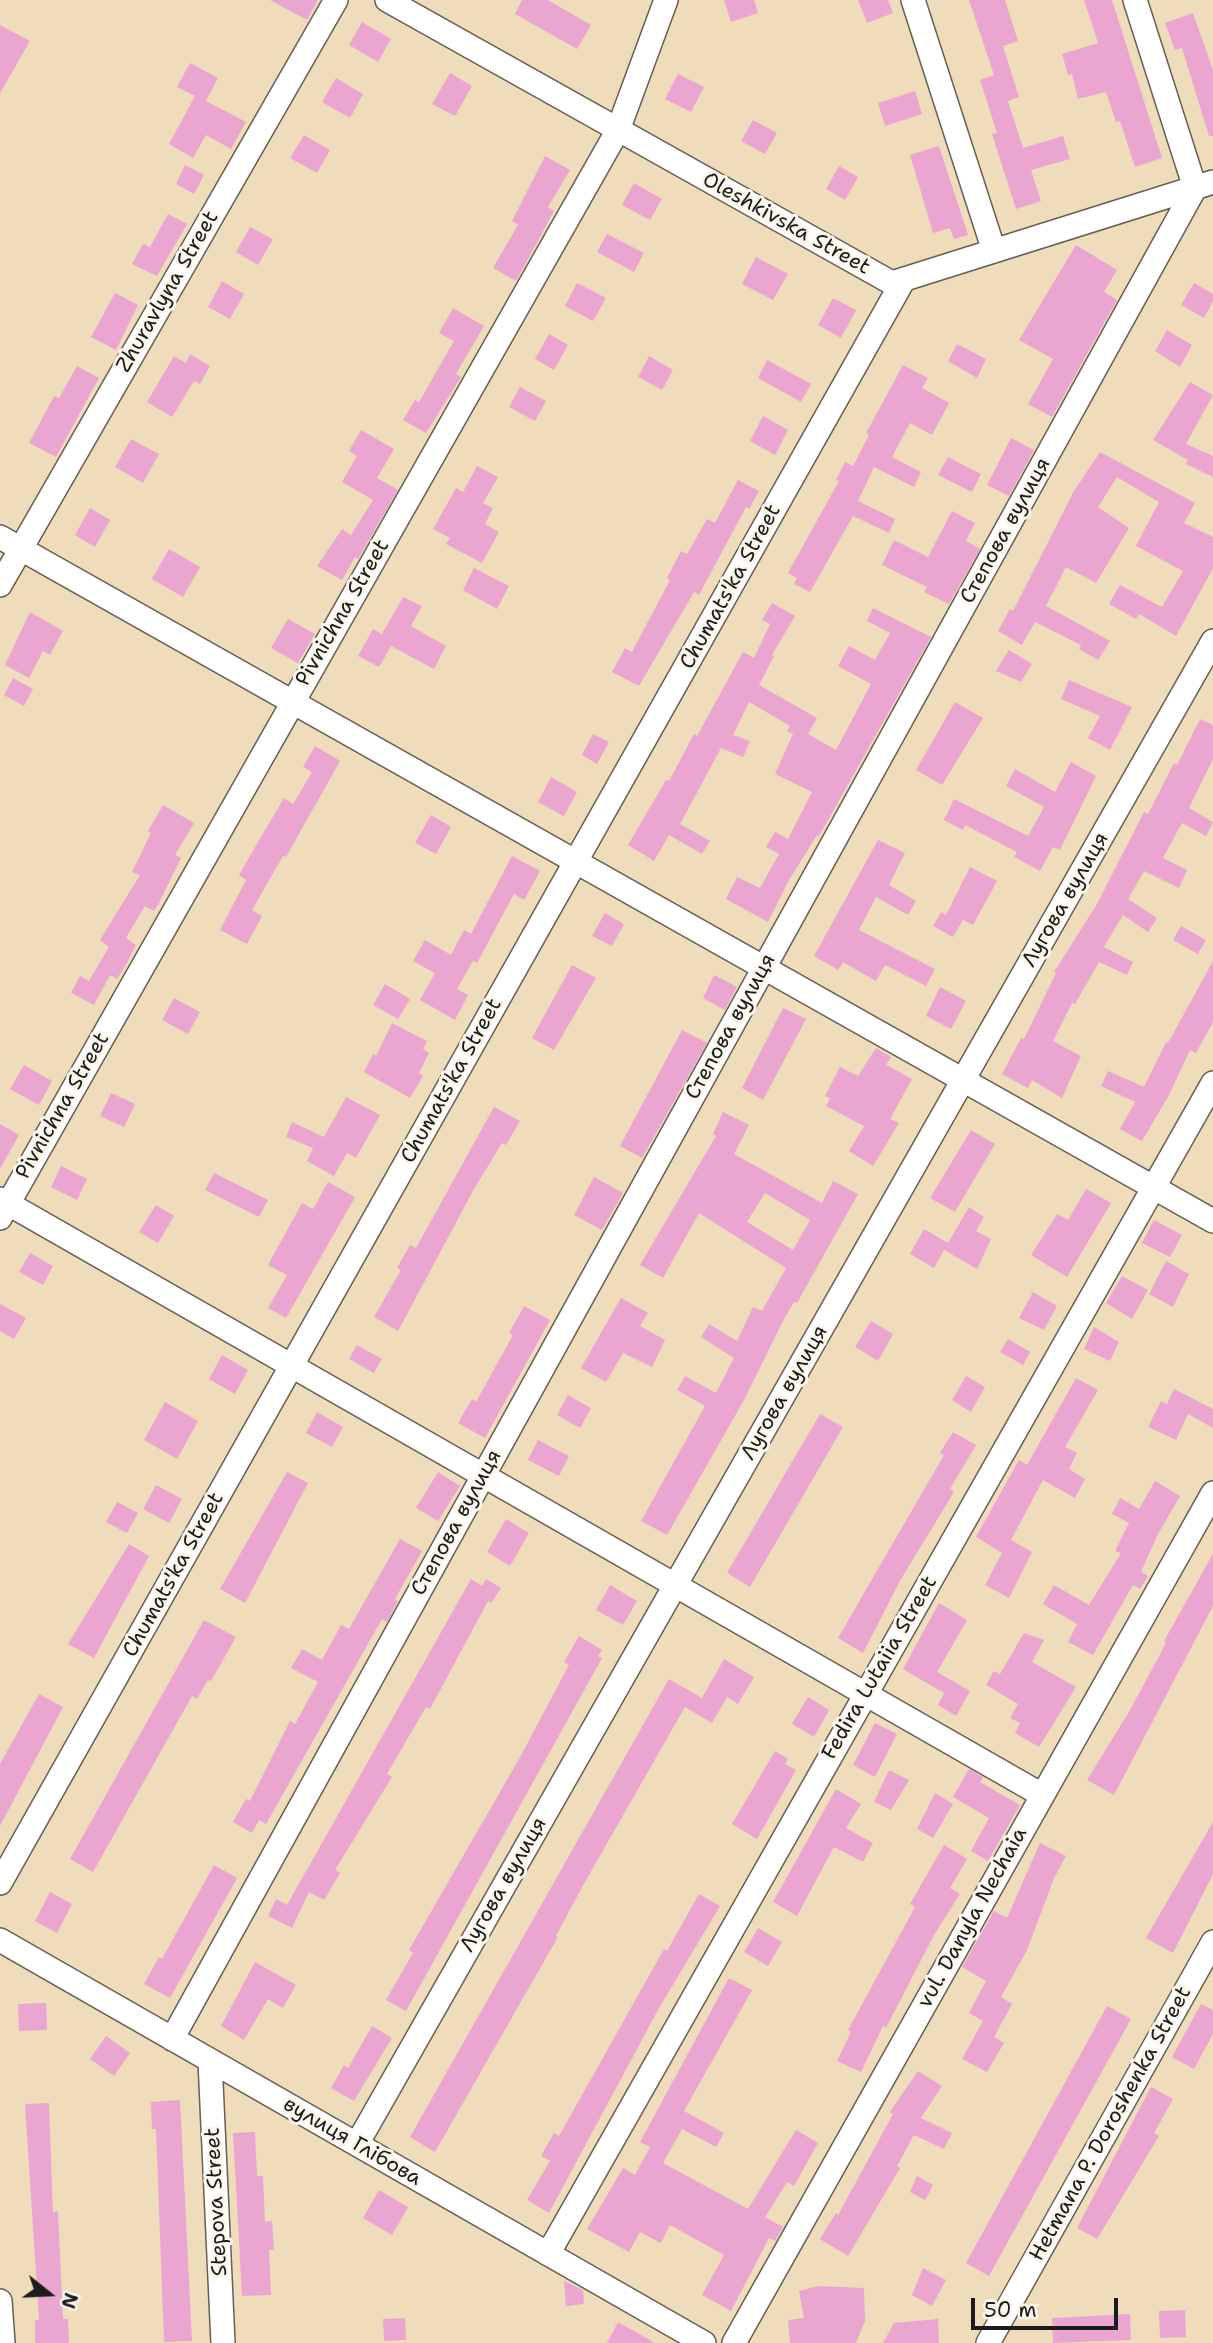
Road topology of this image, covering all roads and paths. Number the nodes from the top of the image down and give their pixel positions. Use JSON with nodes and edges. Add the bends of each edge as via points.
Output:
{"nodes":[{"id":1,"x":336,"y":0,"type":"edge"},
{"id":2,"x":387,"y":0,"type":"edge"},
{"id":3,"x":666,"y":0,"type":"edge"},
{"id":4,"x":913,"y":0,"type":"edge"},
{"id":5,"x":1135,"y":0,"type":"edge"},
{"id":6,"x":618,"y":130,"type":"junction"},
{"id":7,"x":1204,"y":185,"type":"edge"},
{"id":8,"x":994,"y":251,"type":"junction"},
{"id":9,"x":904,"y":279,"type":"junction"},
{"id":10,"x":0,"y":537,"type":"edge"},
{"id":11,"x":21,"y":548,"type":"junction"},
{"id":12,"x":0,"y":585,"type":"edge"},
{"id":13,"x":1213,"y":641,"type":"edge"},
{"id":14,"x":293,"y":702,"type":"junction"},
{"id":15,"x":576,"y":862,"type":"junction"},
{"id":16,"x":764,"y":968,"type":"junction"},
{"id":17,"x":963,"y":1080,"type":"junction"},
{"id":18,"x":1213,"y":1083,"type":"edge"},
{"id":19,"x":1153,"y":1187,"type":"junction"},
{"id":20,"x":3,"y":1206,"type":"edge"},
{"id":21,"x":1213,"y":1221,"type":"edge"},
{"id":22,"x":292,"y":1366,"type":"junction"},
{"id":23,"x":484,"y":1475,"type":"junction"},
{"id":24,"x":1213,"y":1493,"type":"edge"},
{"id":25,"x":675,"y":1585,"type":"junction"},
{"id":26,"x":866,"y":1694,"type":"junction"},
{"id":27,"x":1042,"y":1795,"type":"junction"},
{"id":28,"x":0,"y":1883,"type":"edge"},
{"id":29,"x":0,"y":1940,"type":"edge"},
{"id":30,"x":1213,"y":1942,"type":"edge"},
{"id":31,"x":172,"y":2039,"type":"junction"},
{"id":32,"x":210,"y":2061,"type":"junction"},
{"id":33,"x":357,"y":2144,"type":"junction"},
{"id":34,"x":548,"y":2254,"type":"junction"},
{"id":35,"x":0,"y":2301,"type":"edge"},
{"id":36,"x":3,"y":2343,"type":"edge"},
{"id":37,"x":223,"y":2343,"type":"edge"},
{"id":38,"x":704,"y":2343,"type":"edge"},
{"id":39,"x":734,"y":2343,"type":"edge"},
{"id":40,"x":988,"y":2343,"type":"edge"}],
"edges":[{"from":1,"to":11,"type":"street","name":"Zhuravlyna Street"},
{"from":2,"to":6,"type":"street","name":"Oleshkivska Street"},
{"from":3,"to":6,"type":"street","name":"Pivnichna Street"},
{"from":4,"to":8,"type":"street"},
{"from":5,"to":7,"type":"street"},
{"from":6,"to":9,"type":"street","name":"Oleshkivska Street","via":[[892,283]]},
{"from":6,"to":14,"type":"street","name":"Pivnichna Street"},
{"from":7,"to":8,"type":"street","name":"Oleshkivska Street"},
{"from":7,"to":16,"type":"street","name":"Степова вулиця"},
{"from":8,"to":9,"type":"street","name":"Oleshkivska Street"},
{"from":9,"to":15,"type":"street","name":"Chumats'ka Street"},
{"from":10,"to":11,"type":"street"},
{"from":11,"to":12,"type":"street","name":"Zhuravlyna Street"},
{"from":11,"to":14,"type":"street"},
{"from":13,"to":17,"type":"street","name":"Лугова вулиця"},
{"from":14,"to":15,"type":"street"},
{"from":14,"to":20,"type":"street","name":"Pivnichna Street"},
{"from":15,"to":16,"type":"street"},
{"from":15,"to":22,"type":"street","name":"Chumats'ka Street"},
{"from":16,"to":17,"type":"street"},
{"from":16,"to":23,"type":"street","name":"Степова вулиця"},
{"from":17,"to":19,"type":"street"},
{"from":17,"to":25,"type":"street","name":"Лугова вулиця"},
{"from":18,"to":19,"type":"street","name":"Fedira Lutaiia Street"},
{"from":19,"to":21,"type":"street"},
{"from":19,"to":26,"type":"street","name":"Fedira Lutaiia Street"},
{"from":20,"to":22,"type":"street"},
{"from":22,"to":23,"type":"street"},
{"from":22,"to":28,"type":"street","name":"Chumats'ka Street"},
{"from":23,"to":25,"type":"street"},
{"from":23,"to":31,"type":"street","name":"Степова вулиця"},
{"from":24,"to":27,"type":"street","name":"vul. Danyla Nechaia"},
{"from":25,"to":26,"type":"street"},
{"from":25,"to":33,"type":"street","name":"Лугова вулиця"},
{"from":26,"to":27,"type":"street"},
{"from":26,"to":34,"type":"street","name":"Fedira Lutaiia Street"},
{"from":27,"to":39,"type":"street","name":"vul. Danyla Nechaia"},
{"from":29,"to":31,"type":"street","name":"вулиця Глібова"},
{"from":30,"to":40,"type":"street","name":"Hetmana P. Doroshenka Street"},
{"from":31,"to":32,"type":"street","name":"вулиця Глібова"},
{"from":32,"to":33,"type":"street","name":"вулиця Глібова"},
{"from":32,"to":37,"type":"street","name":"Stepova Street"},
{"from":33,"to":34,"type":"street","name":"вулиця Глібова"},
{"from":34,"to":38,"type":"street","name":"вулиця Глібова"},
{"from":35,"to":36,"type":"street"}]}
